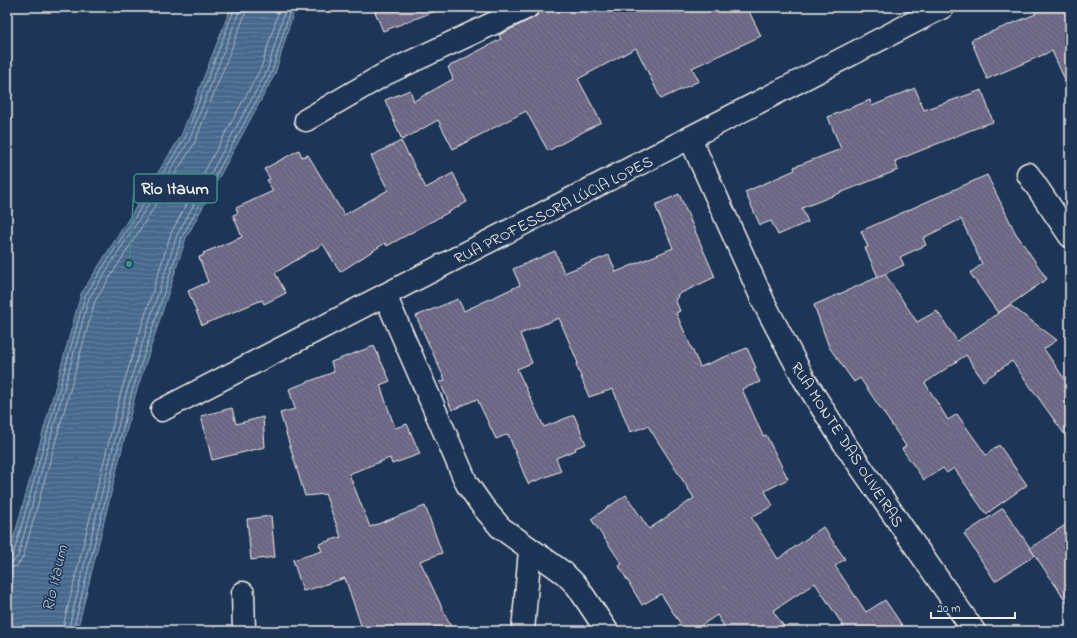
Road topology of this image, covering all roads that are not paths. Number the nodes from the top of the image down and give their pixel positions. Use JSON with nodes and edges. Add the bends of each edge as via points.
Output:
{"nodes":[{"id":1,"x":528,"y":7,"type":"edge"},
{"id":2,"x":943,"y":7,"type":"edge"},
{"id":3,"x":306,"y":120,"type":"dead end"},
{"id":4,"x":690,"y":138,"type":"junction"},
{"id":5,"x":1028,"y":174,"type":"dead end"},
{"id":6,"x":1070,"y":236,"type":"edge"},
{"id":7,"x":385,"y":295,"type":"junction"},
{"id":8,"x":162,"y":410,"type":"dead end"},
{"id":9,"x":530,"y":550,"type":"junction"},
{"id":10,"x":243,"y":593,"type":"dead end"},
{"id":11,"x":244,"y":631,"type":"edge"},
{"id":12,"x":523,"y":631,"type":"edge"},
{"id":13,"x":607,"y":631,"type":"edge"},
{"id":14,"x":974,"y":631,"type":"edge"}],
"edges":[{"from":1,"to":3,"type":"street","via":[[385,74]]},
{"from":2,"to":4,"type":"street","name":"RUA PROFESSORA LÚCIA LOPES"},
{"from":4,"to":7,"type":"street","name":"RUA PROFESSORA LÚCIA LOPES"},
{"from":4,"to":14,"type":"street","name":"RUA MONTE DAS OLIVEIRAS","via":[[765,305],[804,379],[844,443]]},
{"from":5,"to":6,"type":"street"},
{"from":7,"to":8,"type":"street","name":"RUA PROFESSORA LÚCIA LOPES"},
{"from":7,"to":9,"type":"street","via":[[467,484],[501,528]]},
{"from":9,"to":12,"type":"street"},
{"from":9,"to":13,"type":"street","via":[[564,573],[577,586]]},
{"from":10,"to":11,"type":"street"}]}
